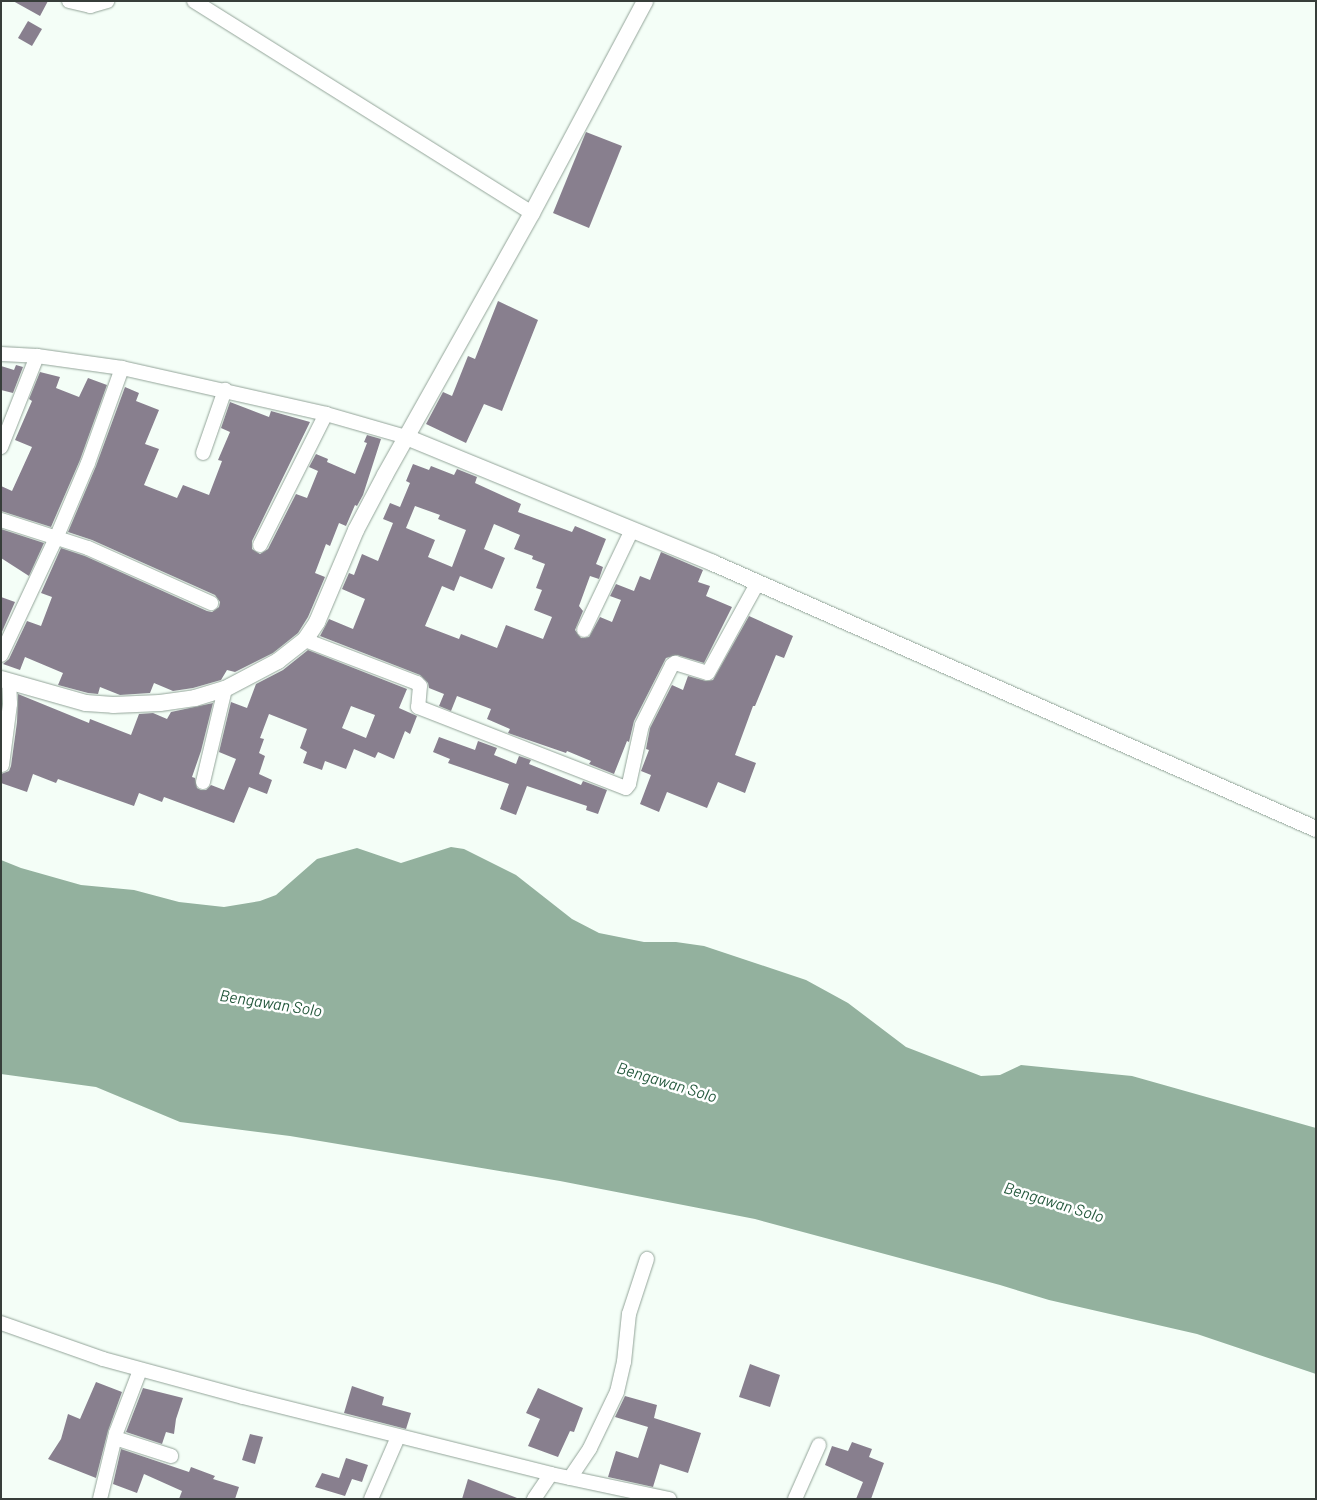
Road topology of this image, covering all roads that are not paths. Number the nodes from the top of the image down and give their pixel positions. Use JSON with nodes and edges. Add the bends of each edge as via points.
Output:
{"nodes":[{"id":1,"x":69,"y":1,"type":"edge"},
{"id":2,"x":107,"y":1,"type":"edge"},
{"id":3,"x":194,"y":1,"type":"edge"},
{"id":4,"x":645,"y":1,"type":"edge"},
{"id":5,"x":532,"y":213,"type":"junction"},
{"id":6,"x":1,"y":354,"type":"edge"},
{"id":7,"x":37,"y":356,"type":"junction"},
{"id":8,"x":122,"y":368,"type":"junction"},
{"id":9,"x":225,"y":390,"type":"junction"},
{"id":10,"x":326,"y":414,"type":"junction"},
{"id":11,"x":406,"y":437,"type":"junction"},
{"id":12,"x":1,"y":447,"type":"edge"},
{"id":13,"x":203,"y":453,"type":"dead end"},
{"id":14,"x":1,"y":520,"type":"edge"},
{"id":15,"x":632,"y":530,"type":"junction"},
{"id":16,"x":57,"y":536,"type":"junction"},
{"id":17,"x":260,"y":545,"type":"dead end"},
{"id":18,"x":758,"y":582,"type":"junction"},
{"id":19,"x":211,"y":603,"type":"dead end"},
{"id":20,"x":584,"y":630,"type":"dead end"},
{"id":21,"x":305,"y":640,"type":"junction"},
{"id":22,"x":1,"y":655,"type":"edge"},
{"id":23,"x":5,"y":680,"type":"edge"},
{"id":24,"x":225,"y":689,"type":"junction"},
{"id":25,"x":2,"y":765,"type":"edge"},
{"id":26,"x":203,"y":782,"type":"dead end"},
{"id":27,"x":1316,"y":829,"type":"edge"},
{"id":28,"x":647,"y":1259,"type":"dead end"},
{"id":29,"x":1,"y":1323,"type":"edge"},
{"id":30,"x":140,"y":1370,"type":"junction"},
{"id":31,"x":398,"y":1437,"type":"junction"},
{"id":32,"x":115,"y":1438,"type":"junction"},
{"id":33,"x":819,"y":1445,"type":"dead end"},
{"id":34,"x":171,"y":1456,"type":"dead end"},
{"id":35,"x":551,"y":1474,"type":"junction"},
{"id":36,"x":570,"y":1478,"type":"junction"},
{"id":37,"x":100,"y":1499,"type":"edge"},
{"id":38,"x":371,"y":1499,"type":"edge"},
{"id":39,"x":534,"y":1499,"type":"edge"},
{"id":40,"x":669,"y":1499,"type":"edge"},
{"id":41,"x":795,"y":1499,"type":"edge"}],
"edges":[{"from":1,"to":2,"type":"street","via":[[90,6]]},
{"from":3,"to":5,"type":"street"},
{"from":4,"to":5,"type":"street"},
{"from":5,"to":11,"type":"street"},
{"from":6,"to":7,"type":"street"},
{"from":7,"to":8,"type":"street"},
{"from":7,"to":12,"type":"street"},
{"from":8,"to":9,"type":"street"},
{"from":8,"to":16,"type":"street","via":[[88,463]]},
{"from":9,"to":10,"type":"street"},
{"from":9,"to":13,"type":"street"},
{"from":10,"to":11,"type":"street"},
{"from":10,"to":17,"type":"street"},
{"from":11,"to":15,"type":"street"},
{"from":11,"to":21,"type":"street","via":[[356,530]]},
{"from":14,"to":16,"type":"street"},
{"from":15,"to":18,"type":"street"},
{"from":15,"to":20,"type":"street"},
{"from":16,"to":19,"type":"street"},
{"from":16,"to":22,"type":"street"},
{"from":18,"to":21,"type":"street","via":[[709,673],[675,663],[672,665],[642,725],[626,788],[418,707],[418,683]]},
{"from":18,"to":27,"type":"street"},
{"from":21,"to":24,"type":"street","via":[[278,661]]},
{"from":23,"to":24,"type":"street","via":[[73,700],[113,705],[169,702]]},
{"from":23,"to":25,"type":"street","via":[[10,704]]},
{"from":24,"to":26,"type":"street"},
{"from":28,"to":36,"type":"street","via":[[629,1314],[617,1392],[590,1448]]},
{"from":29,"to":30,"type":"street"},
{"from":30,"to":31,"type":"street"},
{"from":30,"to":32,"type":"street"},
{"from":31,"to":35,"type":"street"},
{"from":31,"to":38,"type":"street"},
{"from":32,"to":34,"type":"street"},
{"from":32,"to":37,"type":"street"},
{"from":33,"to":41,"type":"street"},
{"from":35,"to":36,"type":"street"},
{"from":35,"to":39,"type":"street"},
{"from":36,"to":40,"type":"street"}]}
